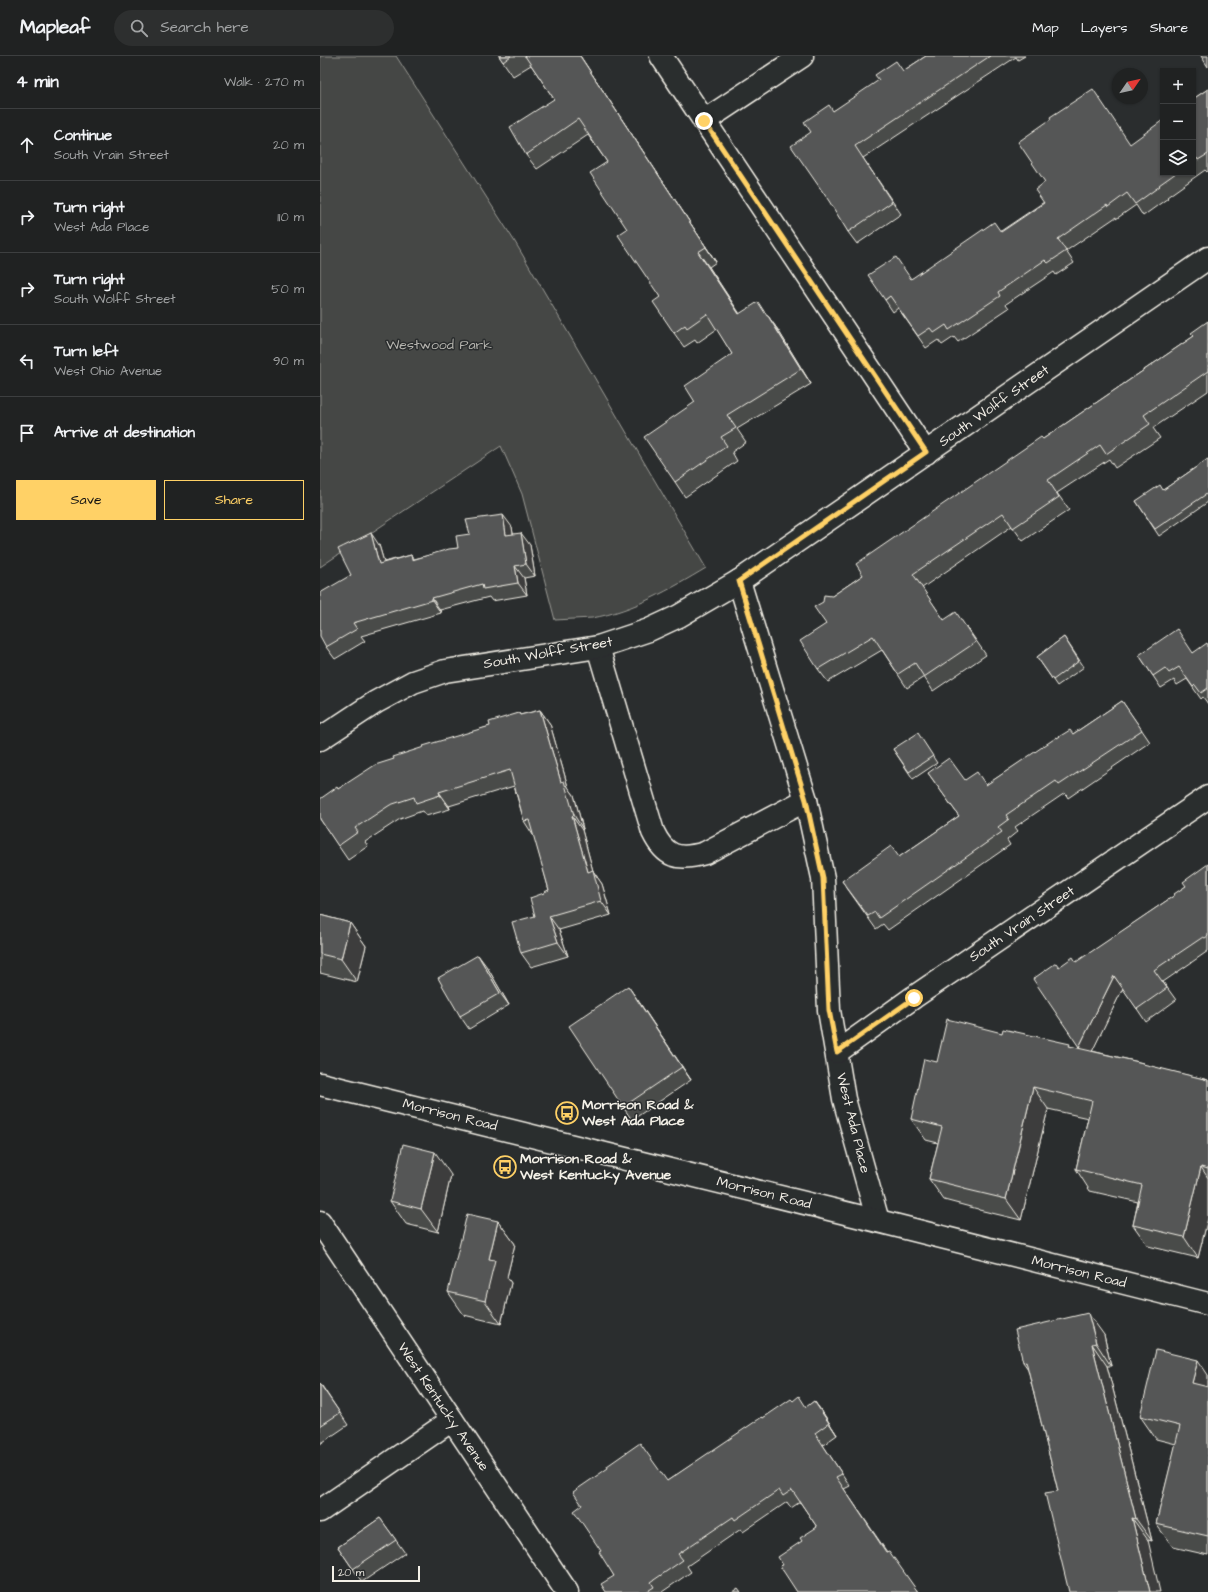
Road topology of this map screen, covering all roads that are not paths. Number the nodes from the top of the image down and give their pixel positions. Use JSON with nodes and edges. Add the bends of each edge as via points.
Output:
{"nodes":[{"id":1,"x":661,"y":56,"type":"edge"},
{"id":2,"x":802,"y":56,"type":"edge"},
{"id":3,"x":704,"y":121,"type":"junction"},
{"id":4,"x":1208,"y":258,"type":"edge"},
{"id":5,"x":926,"y":452,"type":"junction"},
{"id":6,"x":739,"y":581,"type":"junction"},
{"id":7,"x":598,"y":647,"type":"junction"},
{"id":8,"x":320,"y":739,"type":"edge"},
{"id":9,"x":1208,"y":797,"type":"edge"},
{"id":10,"x":806,"y":800,"type":"junction"},
{"id":11,"x":837,"y":1052,"type":"junction"},
{"id":12,"x":320,"y":1084,"type":"edge"},
{"id":13,"x":878,"y":1221,"type":"junction"},
{"id":14,"x":320,"y":1222,"type":"edge"},
{"id":15,"x":1208,"y":1304,"type":"edge"},
{"id":16,"x":452,"y":1420,"type":"junction"},
{"id":17,"x":320,"y":1511,"type":"edge"},
{"id":18,"x":567,"y":1592,"type":"edge"}],
"edges":[{"from":1,"to":3,"type":"street"},
{"from":2,"to":3,"type":"street"},
{"from":3,"to":5,"type":"street"},
{"from":4,"to":5,"type":"street","name":"South Wolff Street"},
{"from":5,"to":6,"type":"street","name":"South Wolff Street"},
{"from":6,"to":7,"type":"street","name":"South Wolff Street","via":[[679,616],[649,630]]},
{"from":6,"to":10,"type":"street","name":"West Ada Place"},
{"from":7,"to":8,"type":"street","name":"South Wolff Street","via":[[445,671],[413,682],[376,702]]},
{"from":7,"to":10,"type":"street","via":[[653,832],[665,851],[682,856],[705,853]]},
{"from":9,"to":11,"type":"street","name":"South Vrain Street"},
{"from":10,"to":11,"type":"street","name":"West Ada Place","via":[[823,878],[829,1010]]},
{"from":11,"to":13,"type":"street","name":"West Ada Place","via":[[844,1099]]},
{"from":12,"to":13,"type":"street","name":"Morrison Road"},
{"from":13,"to":15,"type":"street","name":"Morrison Road"},
{"from":14,"to":16,"type":"street","name":"West Kentucky Avenue"},
{"from":16,"to":17,"type":"street"},
{"from":16,"to":18,"type":"street","name":"West Kentucky Avenue"}]}
